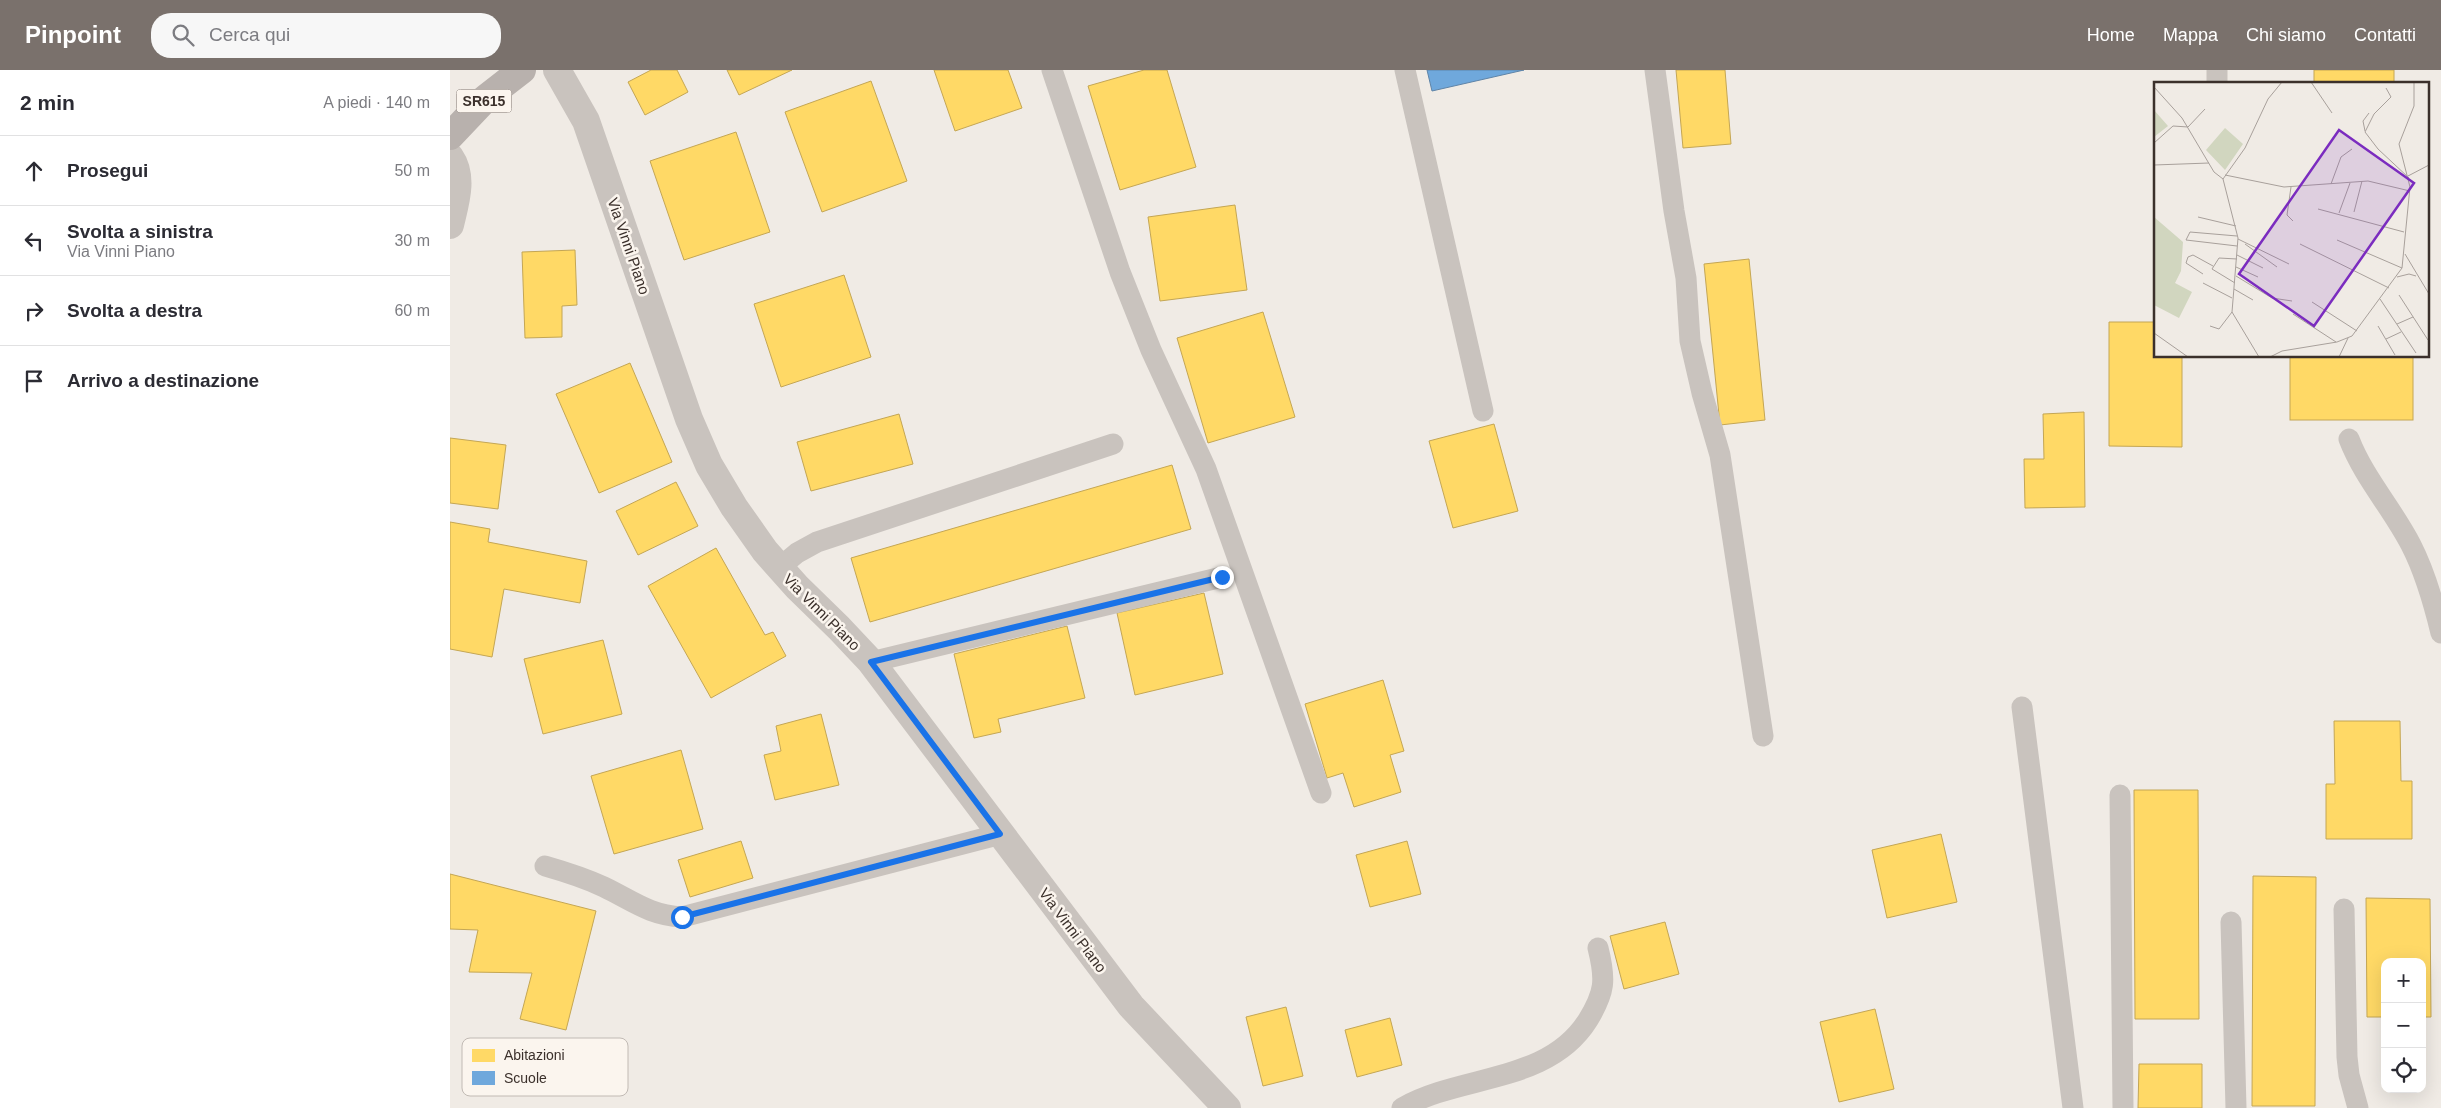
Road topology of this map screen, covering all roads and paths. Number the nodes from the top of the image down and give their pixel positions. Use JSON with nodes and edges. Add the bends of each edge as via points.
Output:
{"nodes":[{"id":1,"x":522,"y":70,"type":"edge"},
{"id":2,"x":557,"y":70,"type":"edge"},
{"id":3,"x":1052,"y":70,"type":"edge"},
{"id":4,"x":1405,"y":70,"type":"edge"},
{"id":5,"x":1655,"y":70,"type":"edge"},
{"id":6,"x":450,"y":136,"type":"edge"},
{"id":7,"x":450,"y":158,"type":"edge"},
{"id":8,"x":450,"y":225,"type":"edge"},
{"id":9,"x":1483,"y":411,"type":"dead end"},
{"id":10,"x":2349,"y":439,"type":"dead end"},
{"id":11,"x":1113,"y":444,"type":"dead end"},
{"id":12,"x":779,"y":568,"type":"junction"},
{"id":13,"x":1222,"y":577,"type":"dead end"},
{"id":14,"x":2441,"y":633,"type":"edge"},
{"id":15,"x":871,"y":662,"type":"junction"},
{"id":16,"x":2022,"y":707,"type":"dead end"},
{"id":17,"x":1763,"y":736,"type":"dead end"},
{"id":18,"x":1320,"y":793,"type":"dead end"},
{"id":19,"x":2120,"y":795,"type":"dead end"},
{"id":20,"x":1000,"y":834,"type":"junction"},
{"id":21,"x":545,"y":866,"type":"dead end"},
{"id":22,"x":2344,"y":910,"type":"dead end"},
{"id":23,"x":2231,"y":922,"type":"dead end"},
{"id":24,"x":1598,"y":948,"type":"dead end"},
{"id":25,"x":1227,"y":1108,"type":"edge"},
{"id":26,"x":1402,"y":1108,"type":"edge"},
{"id":27,"x":2073,"y":1108,"type":"edge"},
{"id":28,"x":2123,"y":1108,"type":"edge"},
{"id":29,"x":2236,"y":1108,"type":"edge"},
{"id":30,"x":2358,"y":1108,"type":"edge"}],
"edges":[{"from":1,"to":6,"type":"main road","number":"SR615","via":[[486,98]]},
{"from":2,"to":12,"type":"street","name":"Via Vinni Piano","via":[[586,121],[689,419],[709,465],[734,507]]},
{"from":3,"to":18,"type":"lane","via":[[1120,272],[1151,350],[1206,469]]},
{"from":4,"to":9,"type":"lane"},
{"from":5,"to":17,"type":"lane","via":[[1686,278],[1690,341],[1720,455]]},
{"from":7,"to":8,"type":"street","via":[[458,176]]},
{"from":10,"to":14,"type":"lane","via":[[2364,473],[2412,546]]},
{"from":11,"to":12,"type":"lane","via":[[816,542]]},
{"from":12,"to":15,"type":"street","name":"Via Vinni Piano"},
{"from":13,"to":15,"type":"lane"},
{"from":15,"to":20,"type":"street","name":"Via Vinni Piano"},
{"from":16,"to":27,"type":"lane"},
{"from":19,"to":28,"type":"lane"},
{"from":20,"to":21,"type":"lane","via":[[682,917],[662,916],[642,909],[578,876]]},
{"from":20,"to":25,"type":"street","name":"Via Vinni Piano","via":[[1131,1006]]},
{"from":22,"to":30,"type":"lane","via":[[2347,1057]]},
{"from":23,"to":29,"type":"lane"},
{"from":24,"to":26,"type":"lane","via":[[1604,984],[1598,1004],[1572,1041],[1536,1065],[1444,1090]]}]}
